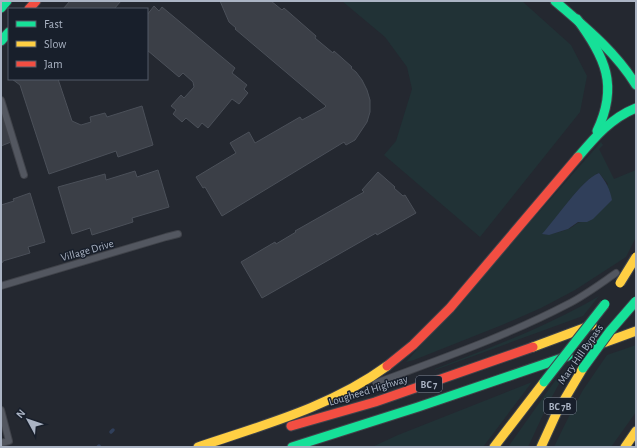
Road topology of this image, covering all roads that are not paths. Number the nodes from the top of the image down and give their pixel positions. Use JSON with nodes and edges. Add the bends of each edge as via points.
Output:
{"nodes":[{"id":1,"x":7,"y":1,"type":"edge"},
{"id":2,"x":555,"y":1,"type":"edge"},
{"id":3,"x":1,"y":8,"type":"edge"},
{"id":4,"x":577,"y":19,"type":"junction"},
{"id":5,"x":8,"y":33,"type":"edge"},
{"id":6,"x":1,"y":41,"type":"edge"},
{"id":7,"x":624,"y":53,"type":"dead end"},
{"id":8,"x":636,"y":85,"type":"edge"},
{"id":9,"x":1,"y":100,"type":"edge"},
{"id":10,"x":636,"y":108,"type":"edge"},
{"id":11,"x":594,"y":138,"type":"junction"},
{"id":12,"x":24,"y":175,"type":"dead end"},
{"id":13,"x":178,"y":234,"type":"dead end"},
{"id":14,"x":636,"y":257,"type":"edge"},
{"id":15,"x":636,"y":260,"type":"edge"},
{"id":16,"x":1,"y":286,"type":"edge"},
{"id":17,"x":636,"y":301,"type":"edge"},
{"id":18,"x":636,"y":309,"type":"edge"},
{"id":19,"x":636,"y":331,"type":"edge"},
{"id":20,"x":1,"y":410,"type":"edge"},
{"id":21,"x":277,"y":420,"type":"junction"},
{"id":22,"x":636,"y":431,"type":"edge"},
{"id":23,"x":1,"y":443,"type":"edge"},
{"id":24,"x":198,"y":447,"type":"edge"},
{"id":25,"x":218,"y":447,"type":"edge"},
{"id":26,"x":292,"y":447,"type":"edge"},
{"id":27,"x":494,"y":447,"type":"edge"},
{"id":28,"x":541,"y":447,"type":"edge"},
{"id":29,"x":625,"y":447,"type":"edge"}],
"edges":[{"from":1,"to":3,"type":"main road"},
{"from":2,"to":4,"type":"main road"},
{"from":4,"to":7,"type":"main road"},
{"from":4,"to":8,"type":"main road","via":[[615,55]]},
{"from":4,"to":11,"type":"main road","via":[[598,49],[608,82],[607,109]]},
{"from":5,"to":6,"type":"main road"},
{"from":9,"to":12,"type":"lane"},
{"from":10,"to":11,"type":"main road","via":[[611,122]]},
{"from":11,"to":21,"type":"main road","via":[[429,331],[390,364],[354,387]]},
{"from":13,"to":16,"type":"lane","name":"Village Drive"},
{"from":14,"to":27,"type":"main road","bridge":true,"via":[[609,299]]},
{"from":15,"to":21,"type":"lane","via":[[568,304],[538,319]]},
{"from":17,"to":28,"type":"main road","name":"Mary Hill Bypass","number":"BC 7B","bridge":true,"via":[[583,368],[556,412]]},
{"from":18,"to":25,"type":"main road","name":"Lougheed Highway","number":"BC 7","via":[[382,399]]},
{"from":19,"to":26,"type":"main road","number":"BC 7","via":[[426,405]]},
{"from":20,"to":23,"type":"lane","via":[[9,441]]},
{"from":21,"to":24,"type":"main road"},
{"from":22,"to":29,"type":"main road"}]}
